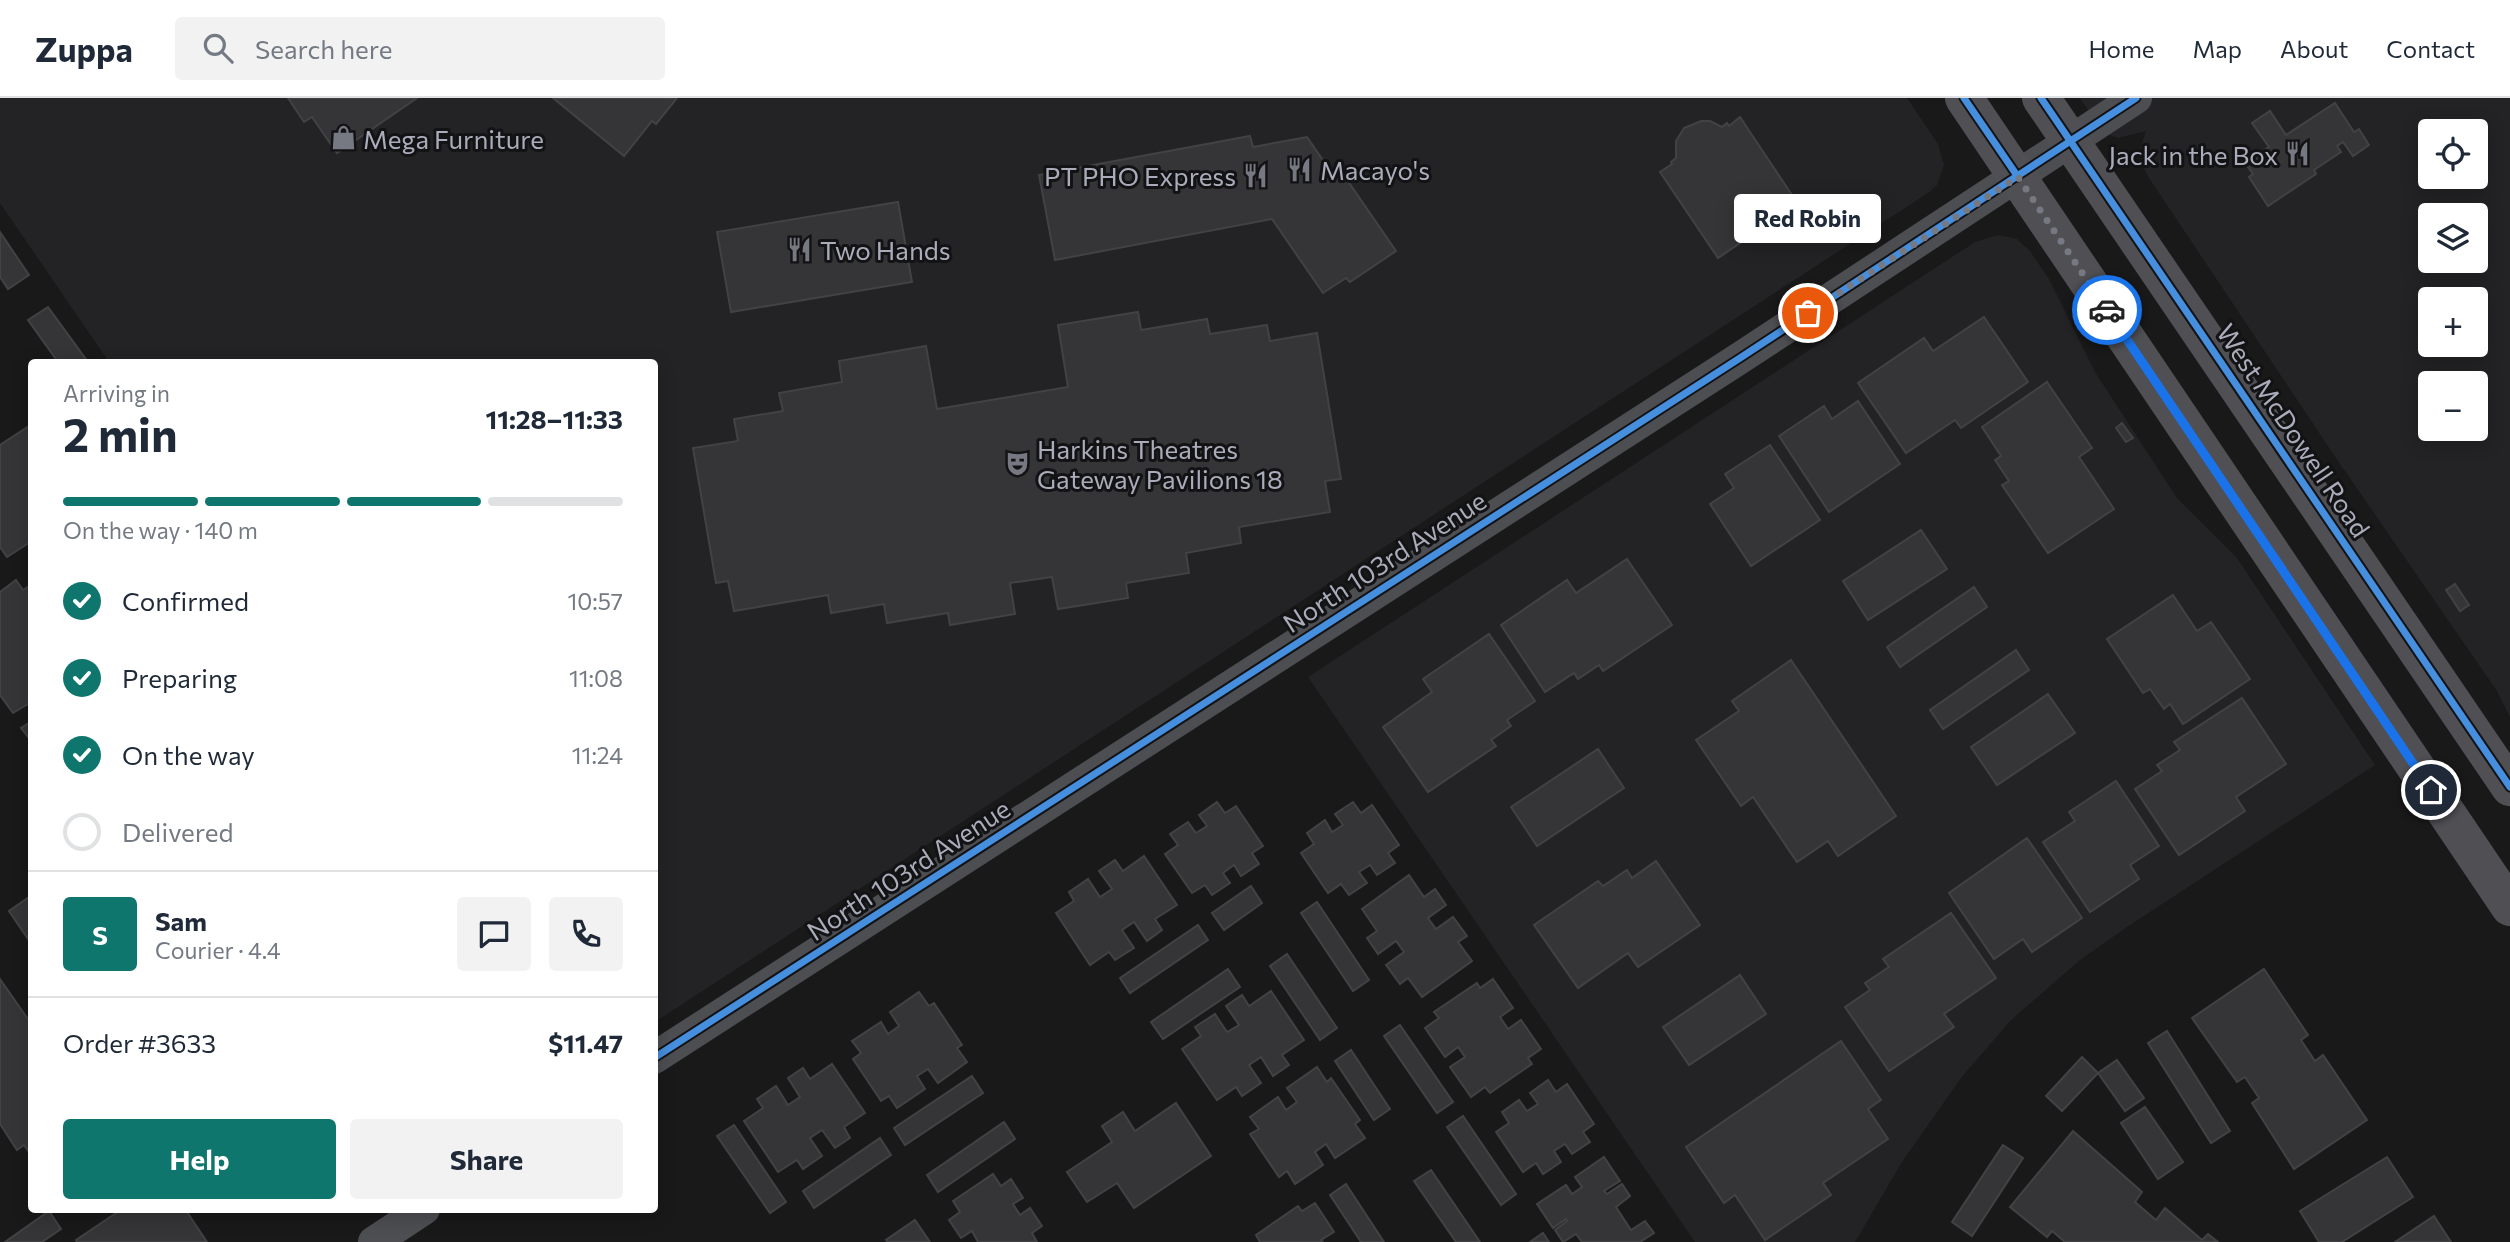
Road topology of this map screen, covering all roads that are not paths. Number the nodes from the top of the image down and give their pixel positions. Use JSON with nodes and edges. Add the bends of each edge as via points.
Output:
{"nodes":[{"id":1,"x":1964,"y":98,"type":"edge"},
{"id":2,"x":2041,"y":98,"type":"edge"},
{"id":3,"x":2136,"y":98,"type":"edge"},
{"id":4,"x":2071,"y":142,"type":"junction"},
{"id":5,"x":2018,"y":177,"type":"junction"},
{"id":6,"x":2510,"y":787,"type":"edge"},
{"id":7,"x":2510,"y":907,"type":"edge"},
{"id":8,"x":658,"y":1055,"type":"edge"},
{"id":9,"x":418,"y":1213,"type":"edge"},
{"id":10,"x":374,"y":1242,"type":"edge"}],
"edges":[{"from":1,"to":5,"type":"main road"},
{"from":2,"to":4,"type":"main road","name":"West McDowell Road"},
{"from":3,"to":4,"type":"street","name":"North 103rd Avenue"},
{"from":4,"to":5,"type":"street","name":"North 103rd Avenue"},
{"from":4,"to":6,"type":"main road","name":"West McDowell Road"},
{"from":5,"to":7,"type":"main road"},
{"from":5,"to":8,"type":"street","name":"North 103rd Avenue"},
{"from":9,"to":10,"type":"street"}]}
